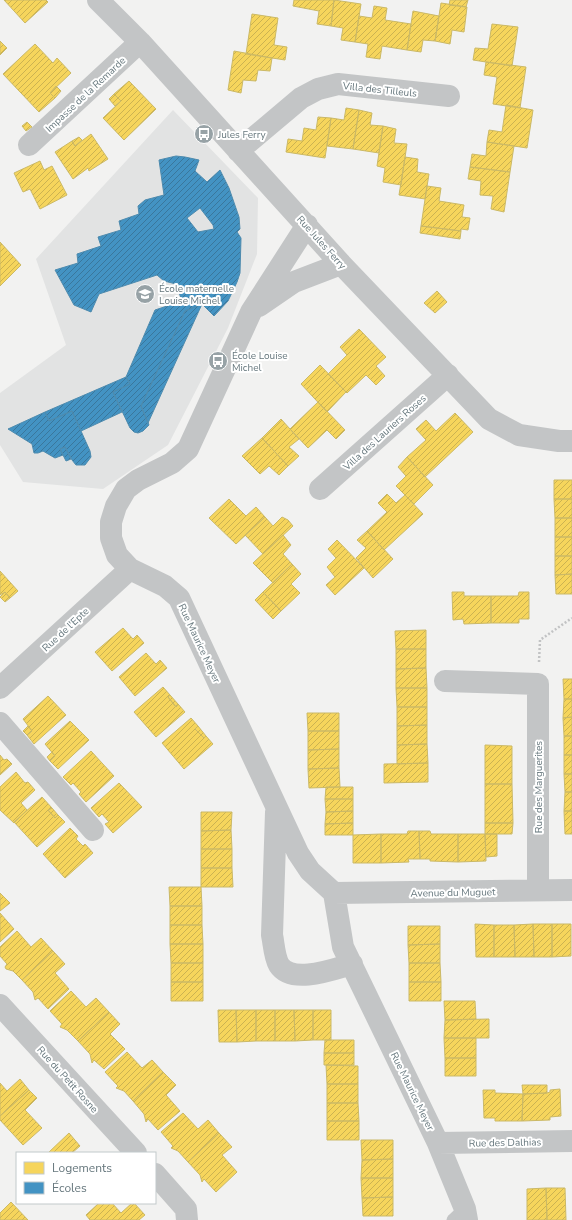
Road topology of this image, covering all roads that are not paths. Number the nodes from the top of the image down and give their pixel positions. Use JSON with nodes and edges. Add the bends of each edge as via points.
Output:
{"nodes":[{"id":1,"x":98,"y":0,"type":"edge"},
{"id":2,"x":140,"y":42,"type":"junction"},
{"id":3,"x":448,"y":96,"type":"dead end"},
{"id":4,"x":29,"y":145,"type":"dead end"},
{"id":5,"x":238,"y":151,"type":"junction"},
{"id":6,"x":307,"y":225,"type":"junction"},
{"id":7,"x":341,"y":264,"type":"junction"},
{"id":8,"x":251,"y":312,"type":"junction"},
{"id":9,"x":448,"y":375,"type":"junction"},
{"id":10,"x":572,"y":441,"type":"edge"},
{"id":11,"x":320,"y":489,"type":"dead end"},
{"id":12,"x":130,"y":569,"type":"junction"},
{"id":13,"x":445,"y":681,"type":"dead end"},
{"id":14,"x":0,"y":688,"type":"edge"},
{"id":15,"x":0,"y":723,"type":"edge"},
{"id":16,"x":276,"y":809,"type":"junction"},
{"id":17,"x":93,"y":830,"type":"dead end"},
{"id":18,"x":538,"y":890,"type":"junction"},
{"id":19,"x":572,"y":890,"type":"edge"},
{"id":20,"x":334,"y":893,"type":"junction"},
{"id":21,"x":352,"y":964,"type":"junction"},
{"id":22,"x":3,"y":1013,"type":"edge"},
{"id":23,"x":572,"y":1141,"type":"edge"},
{"id":24,"x":438,"y":1143,"type":"junction"},
{"id":25,"x":135,"y":1152,"type":"edge"},
{"id":26,"x":156,"y":1175,"type":"edge"},
{"id":27,"x":462,"y":1216,"type":"edge"},
{"id":28,"x":187,"y":1220,"type":"edge"}],
"edges":[{"from":1,"to":2,"type":"street","name":"Rue Jules Ferry"},
{"from":2,"to":4,"type":"street","name":"Impasse de la Remarde"},
{"from":2,"to":5,"type":"street","name":"Rue Jules Ferry"},
{"from":3,"to":5,"type":"street","name":"Villa des Tilleuls","via":[[338,84],[318,89],[301,98]]},
{"from":5,"to":6,"type":"street","name":"Rue Jules Ferry"},
{"from":6,"to":7,"type":"street","name":"Rue Jules Ferry"},
{"from":6,"to":8,"type":"street","name":"Rue Maurice Meyer"},
{"from":7,"to":8,"type":"street","via":[[294,282]]},
{"from":7,"to":9,"type":"street","name":"Rue Jules Ferry"},
{"from":8,"to":12,"type":"street","name":"Rue Maurice Meyer","via":[[188,449],[172,463],[126,489],[116,506],[111,522],[111,538],[117,555]]},
{"from":9,"to":10,"type":"street","name":"Rue Jules Ferry","via":[[489,419],[519,435]]},
{"from":9,"to":11,"type":"street","name":"Villa des Lauriers Roses"},
{"from":12,"to":14,"type":"street","name":"Rue de l'Epte"},
{"from":12,"to":16,"type":"street","name":"Rue Maurice Meyer","via":[[165,586],[179,598]]},
{"from":13,"to":18,"type":"street","name":"Rue des Marguerites","via":[[538,684]]},
{"from":15,"to":17,"type":"street"},
{"from":16,"to":20,"type":"street","name":"Rue Maurice Meyer","via":[[310,871]]},
{"from":16,"to":21,"type":"street","name":"Rue Maurice Meyer","via":[[272,935],[279,965],[290,973],[303,975]]},
{"from":18,"to":19,"type":"street","name":"Avenue du Muguet"},
{"from":18,"to":20,"type":"street","name":"Avenue du Muguet"},
{"from":20,"to":21,"type":"street","name":"Rue Maurice Meyer","via":[[343,947]]},
{"from":21,"to":24,"type":"street","name":"Rue Maurice Meyer"},
{"from":22,"to":25,"type":"street","name":"Rue du Petit Rosne"},
{"from":23,"to":24,"type":"street","name":"Rue des Dalhias"},
{"from":24,"to":27,"type":"street","name":"Rue Maurice Meyer"},
{"from":26,"to":28,"type":"street","via":[[186,1210]]}]}
